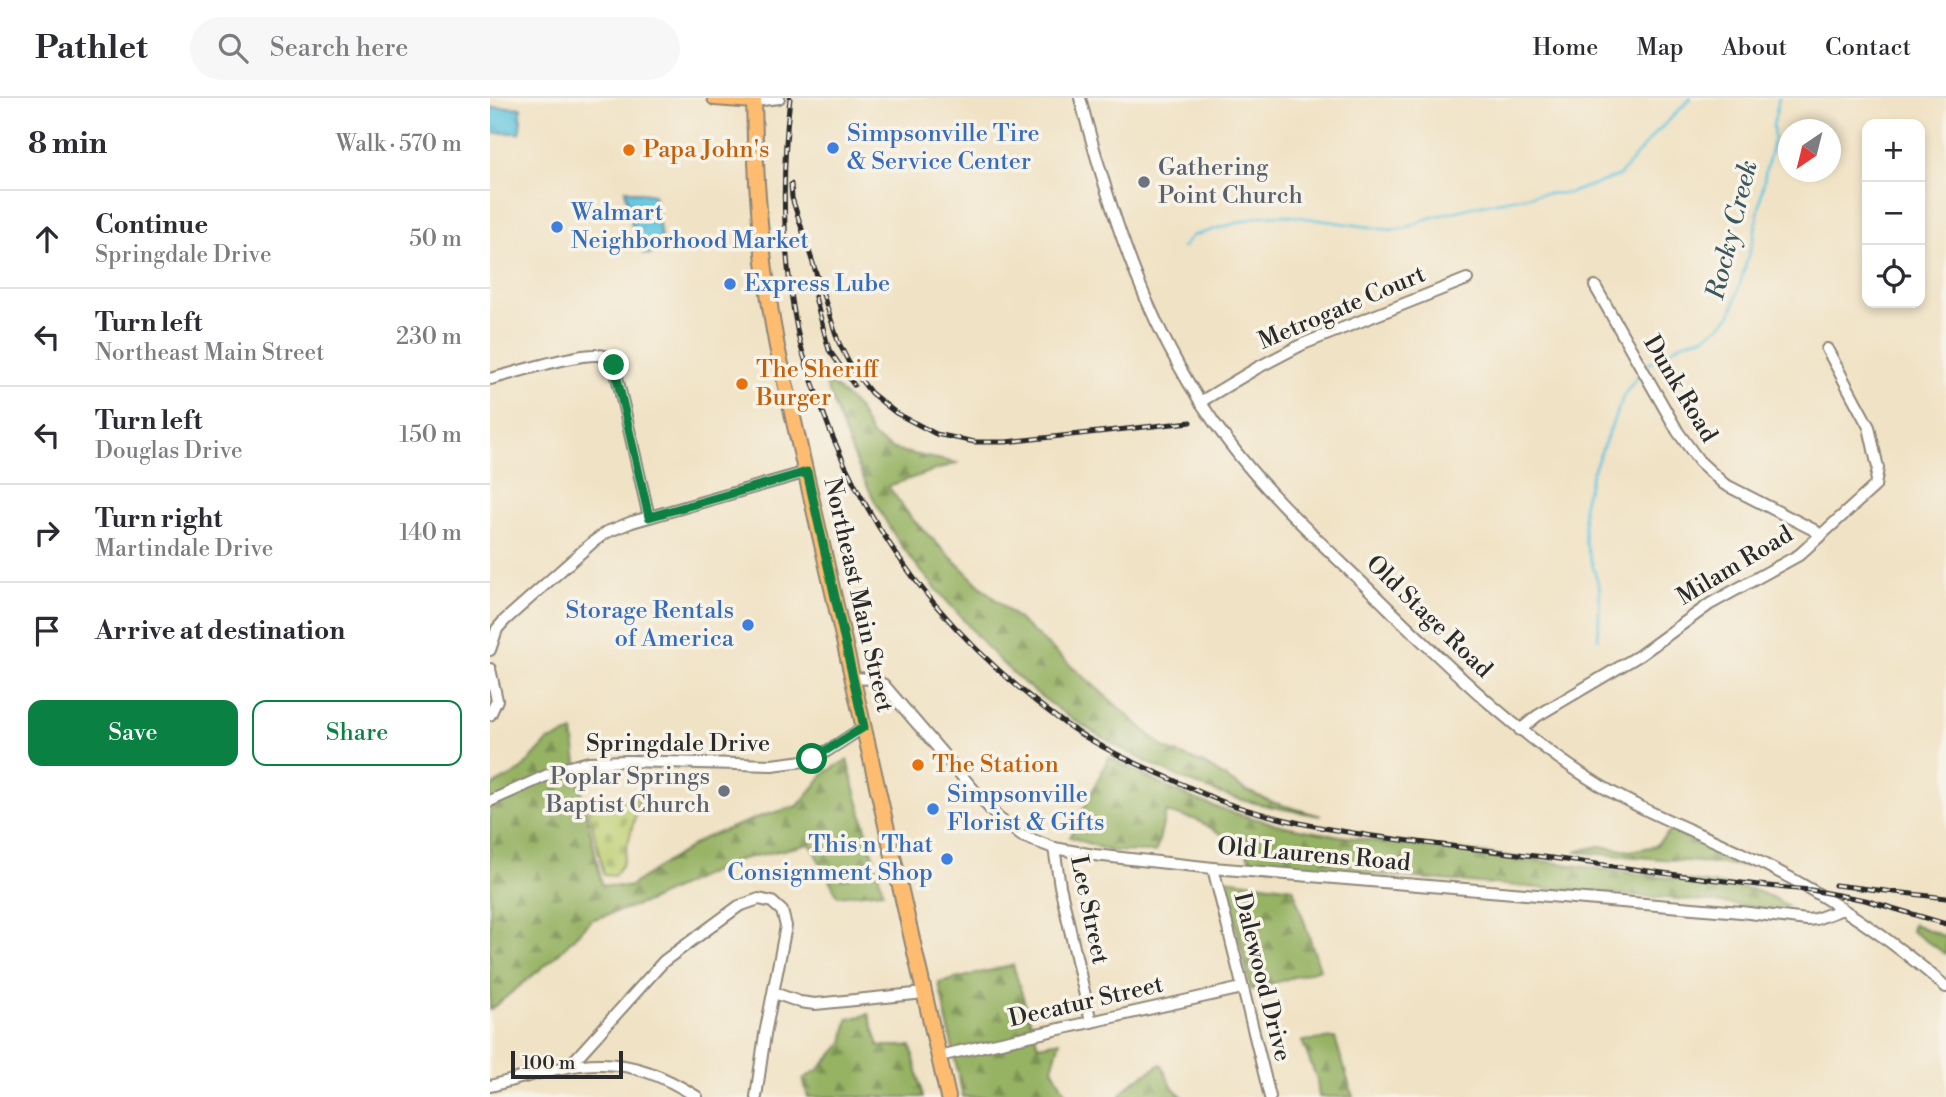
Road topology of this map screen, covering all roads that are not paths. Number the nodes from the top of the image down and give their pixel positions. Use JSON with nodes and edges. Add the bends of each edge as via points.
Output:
{"nodes":[{"id":1,"x":715,"y":98,"type":"edge"},
{"id":2,"x":779,"y":98,"type":"edge"},
{"id":3,"x":1080,"y":98,"type":"edge"},
{"id":4,"x":754,"y":100,"type":"edge"},
{"id":5,"x":1467,"y":279,"type":"dead end"},
{"id":6,"x":1595,"y":286,"type":"dead end"},
{"id":7,"x":1827,"y":349,"type":"dead end"},
{"id":8,"x":490,"y":380,"type":"edge"},
{"id":9,"x":1200,"y":402,"type":"junction"},
{"id":10,"x":807,"y":472,"type":"junction"},
{"id":11,"x":649,"y":517,"type":"junction"},
{"id":12,"x":1821,"y":536,"type":"junction"},
{"id":13,"x":490,"y":650,"type":"edge"},
{"id":14,"x":490,"y":668,"type":"edge"},
{"id":15,"x":853,"y":678,"type":"junction"},
{"id":16,"x":490,"y":715,"type":"edge"},
{"id":17,"x":864,"y":727,"type":"junction"},
{"id":18,"x":1520,"y":730,"type":"junction"},
{"id":19,"x":490,"y":801,"type":"edge"},
{"id":20,"x":1054,"y":848,"type":"junction"},
{"id":21,"x":1213,"y":868,"type":"junction"},
{"id":22,"x":1840,"y":910,"type":"junction"},
{"id":23,"x":1946,"y":987,"type":"edge"},
{"id":24,"x":1242,"y":988,"type":"junction"},
{"id":25,"x":774,"y":993,"type":"junction"},
{"id":26,"x":925,"y":993,"type":"junction"},
{"id":27,"x":1091,"y":1022,"type":"junction"},
{"id":28,"x":939,"y":1056,"type":"junction"},
{"id":29,"x":571,"y":1064,"type":"junction"},
{"id":30,"x":490,"y":1086,"type":"edge"},
{"id":31,"x":697,"y":1097,"type":"edge"},
{"id":32,"x":756,"y":1097,"type":"edge"},
{"id":33,"x":948,"y":1097,"type":"edge"},
{"id":34,"x":1270,"y":1097,"type":"edge"}],
"edges":[{"from":1,"to":4,"type":"main road"},
{"from":2,"to":4,"type":"street"},
{"from":3,"to":9,"type":"street","name":"Old Stage Road","via":[[1131,264],[1168,346]]},
{"from":4,"to":10,"type":"main road","name":"Northeast Main Street","via":[[763,267]]},
{"from":5,"to":9,"type":"street","name":"Metrogate Court","via":[[1303,344]]},
{"from":6,"to":12,"type":"street","name":"Dunk Road","via":[[1699,461],[1724,484]]},
{"from":7,"to":12,"type":"street","name":"Milam Road","via":[[1869,427],[1878,468],[1875,486]]},
{"from":8,"to":11,"type":"street","via":[[585,356],[609,359],[615,368]]},
{"from":9,"to":18,"type":"street","name":"Old Stage Road","via":[[1268,487],[1438,657]]},
{"from":10,"to":11,"type":"street"},
{"from":10,"to":15,"type":"main road","name":"Northeast Main Street"},
{"from":11,"to":13,"type":"street","via":[[593,542],[501,624]]},
{"from":12,"to":18,"type":"street","name":"Milam Road","via":[[1785,565],[1710,604],[1640,655]]},
{"from":14,"to":16,"type":"street","via":[[497,700]]},
{"from":15,"to":17,"type":"main road","name":"Northeast Main Street"},
{"from":15,"to":20,"type":"street","name":"Old Laurens Road","via":[[884,685],[997,817],[1022,836]]},
{"from":17,"to":19,"type":"street","name":"Springdale Drive","via":[[804,761],[772,765],[589,762],[561,769]]},
{"from":17,"to":26,"type":"main road","name":"Northeast Main Street"},
{"from":18,"to":22,"type":"street","name":"Old Stage Road","via":[[1604,788],[1784,874]]},
{"from":20,"to":21,"type":"street","name":"Old Laurens Road"},
{"from":20,"to":27,"type":"street","name":"Lee Street"},
{"from":21,"to":22,"type":"street","name":"Old Laurens Road","via":[[1807,920]]},
{"from":21,"to":24,"type":"street","name":"Dalewood Drive"},
{"from":22,"to":23,"type":"street","name":"Old Stage Road"},
{"from":24,"to":27,"type":"street","name":"Decatur Street"},
{"from":24,"to":34,"type":"street","name":"Dalewood Drive"},
{"from":25,"to":26,"type":"street","via":[[815,1004]]},
{"from":25,"to":29,"type":"street","via":[[785,919],[772,902],[750,901],[664,961]]},
{"from":25,"to":32,"type":"street"},
{"from":26,"to":28,"type":"main road","name":"Northeast Main Street"},
{"from":27,"to":28,"type":"street","name":"Decatur Street"},
{"from":28,"to":33,"type":"main road","name":"Northeast Main Street"},
{"from":29,"to":30,"type":"street"},
{"from":29,"to":31,"type":"street","via":[[642,1069]]}]}
